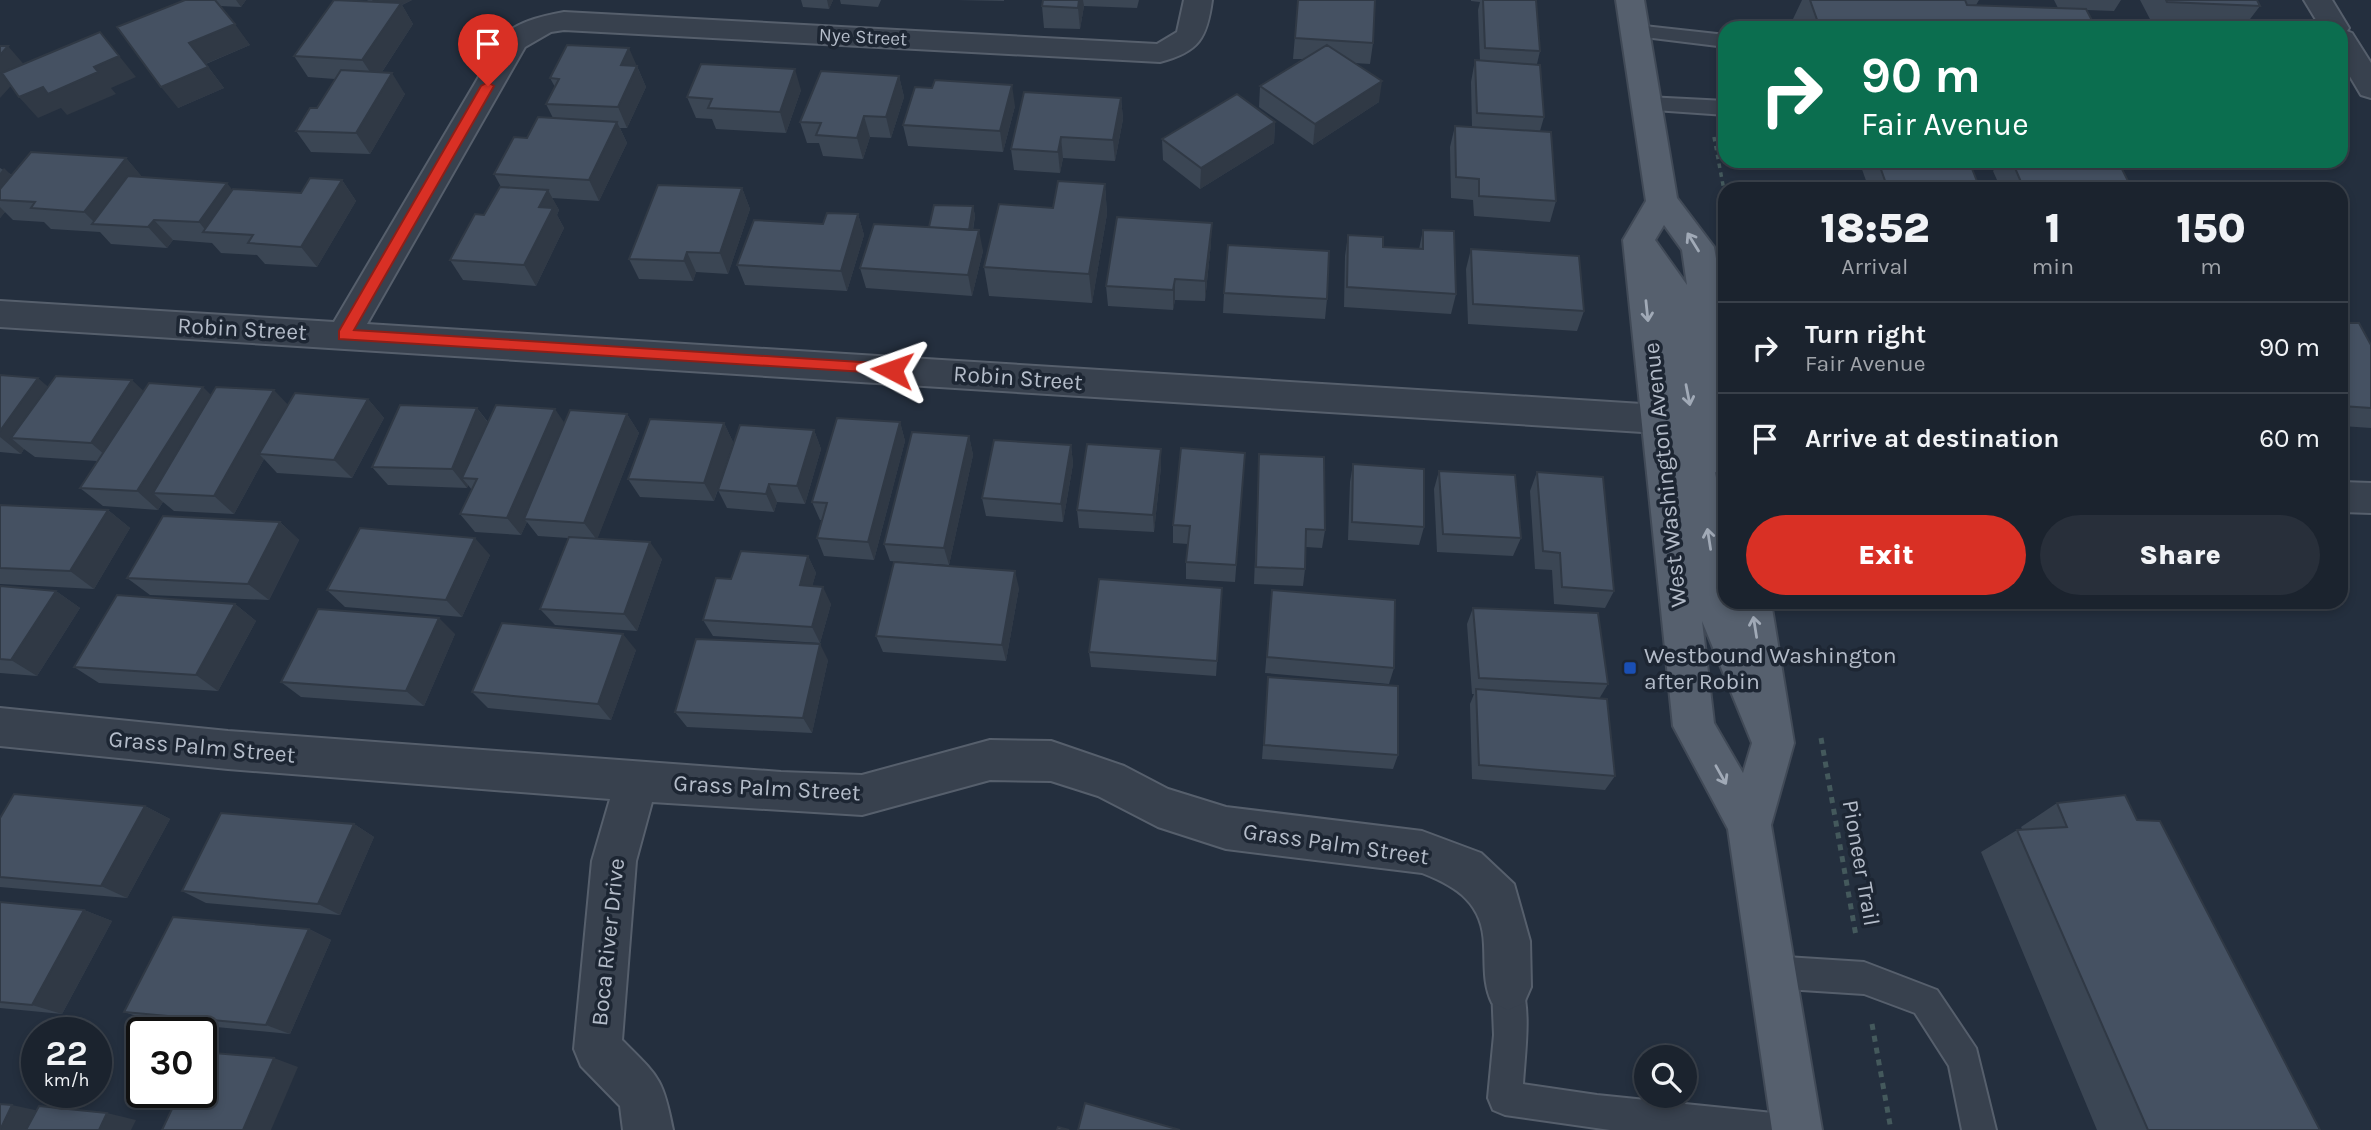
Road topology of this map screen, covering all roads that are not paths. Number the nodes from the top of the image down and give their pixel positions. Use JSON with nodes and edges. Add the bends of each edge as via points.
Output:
{"nodes":[{"id":1,"x":1198,"y":0,"type":"edge"},
{"id":2,"x":1630,"y":0,"type":"edge"},
{"id":3,"x":2318,"y":0,"type":"edge"},
{"id":4,"x":2331,"y":21,"type":"edge"},
{"id":5,"x":1635,"y":31,"type":"junction"},
{"id":6,"x":1718,"y":40,"type":"edge"},
{"id":7,"x":2348,"y":49,"type":"edge"},
{"id":8,"x":2371,"y":88,"type":"edge"},
{"id":9,"x":1647,"y":104,"type":"junction"},
{"id":10,"x":1718,"y":108,"type":"edge"},
{"id":11,"x":1662,"y":201,"type":"junction"},
{"id":12,"x":1639,"y":240,"type":"junction"},
{"id":13,"x":0,"y":314,"type":"edge"},
{"id":14,"x":344,"y":335,"type":"junction"},
{"id":15,"x":1718,"y":377,"type":"edge"},
{"id":16,"x":1658,"y":419,"type":"junction"},
{"id":17,"x":1718,"y":455,"type":"edge"},
{"id":18,"x":2348,"y":497,"type":"edge"},
{"id":19,"x":2371,"y":498,"type":"edge"},
{"id":20,"x":1718,"y":595,"type":"edge"},
{"id":21,"x":1721,"y":609,"type":"edge"},
{"id":22,"x":1752,"y":609,"type":"edge"},
{"id":23,"x":0,"y":727,"type":"edge"},
{"id":24,"x":1773,"y":743,"type":"junction"},
{"id":25,"x":637,"y":781,"type":"junction"},
{"id":26,"x":1749,"y":825,"type":"junction"},
{"id":27,"x":1772,"y":972,"type":"junction"},
{"id":28,"x":1508,"y":987,"type":"joint"},
{"id":29,"x":648,"y":1130,"type":"edge"},
{"id":30,"x":1773,"y":1130,"type":"edge"},
{"id":31,"x":1797,"y":1130,"type":"edge"},
{"id":32,"x":1979,"y":1130,"type":"edge"}],
"edges":[{"from":1,"to":14,"type":"street","name":"Nye Street","via":[[1194,30],[1182,46],[1160,54],[564,21],[542,25],[513,41]]},
{"from":2,"to":5,"type":"main road"},
{"from":3,"to":4,"type":"street"},
{"from":5,"to":6,"type":"lane"},
{"from":5,"to":9,"type":"main road"},
{"from":7,"to":8,"type":"street"},
{"from":9,"to":10,"type":"lane"},
{"from":9,"to":11,"type":"main road"},
{"from":11,"to":12,"type":"main road"},
{"from":15,"to":11,"type":"main road","one_way":true,"via":[[1698,247]]},
{"from":12,"to":16,"type":"main road","name":"West Washington Avenue","one_way":true},
{"from":12,"to":17,"type":"main road","one_way":true,"via":[[1671,286],[1695,425],[1705,444]]},
{"from":13,"to":14,"type":"street","name":"Robin Street"},
{"from":14,"to":16,"type":"street","name":"Robin Street"},
{"from":20,"to":16,"type":"main road","one_way":true,"via":[[1696,471],[1687,452]]},
{"from":16,"to":26,"type":"main road","name":"West Washington Avenue","one_way":true,"via":[[1694,726]]},
{"from":18,"to":19,"type":"street"},
{"from":24,"to":21,"type":"main road","one_way":true},
{"from":24,"to":22,"type":"main road","name":"West Washington Avenue","one_way":true},
{"from":23,"to":25,"type":"street","name":"Grass Palm Street","via":[[228,750]]},
{"from":24,"to":26,"type":"main road","name":"West Washington Avenue"},
{"from":25,"to":28,"type":"street","name":"Grass Palm Street","via":[[862,795],[990,760],[1051,761],[1109,780],[1158,807],[1226,828],[1422,852],[1465,868],[1498,900],[1507,942]]},
{"from":25,"to":29,"type":"street","name":"Boca River Drive","via":[[614,861],[598,1049],[642,1094]]},
{"from":26,"to":27,"type":"main road","name":"West Washington Avenue"},
{"from":27,"to":31,"type":"main road","name":"West Washington Avenue"},
{"from":27,"to":32,"type":"lane","via":[[1864,978],[1926,1001],[1964,1060]]},
{"from":28,"to":30,"type":"lane","via":[[1505,1098]]}]}
